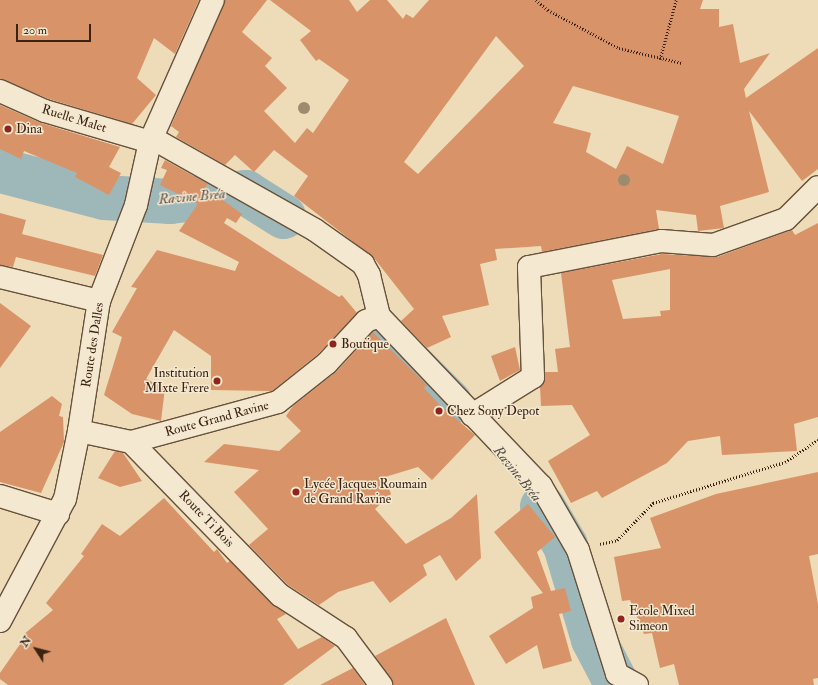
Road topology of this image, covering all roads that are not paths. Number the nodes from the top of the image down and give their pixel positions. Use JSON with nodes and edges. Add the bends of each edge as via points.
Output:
{"nodes":[{"id":1,"x":213,"y":0,"type":"edge"},
{"id":2,"x":0,"y":91,"type":"edge"},
{"id":3,"x":151,"y":140,"type":"junction"},
{"id":4,"x":818,"y":187,"type":"edge"},
{"id":5,"x":0,"y":277,"type":"edge"},
{"id":6,"x":99,"y":301,"type":"junction"},
{"id":7,"x":379,"y":316,"type":"junction"},
{"id":8,"x":472,"y":415,"type":"junction"},
{"id":9,"x":79,"y":431,"type":"junction"},
{"id":10,"x":131,"y":442,"type":"junction"},
{"id":11,"x":0,"y":496,"type":"edge"},
{"id":12,"x":58,"y":514,"type":"junction"},
{"id":13,"x":0,"y":621,"type":"edge"},
{"id":14,"x":627,"y":683,"type":"edge"},
{"id":15,"x":381,"y":685,"type":"edge"}],
"edges":[{"from":1,"to":3,"type":"street","name":"Route des Dalles"},
{"from":2,"to":3,"type":"street","name":"Ruelle Malet","via":[[45,111]]},
{"from":3,"to":6,"type":"street","name":"Route des Dalles","via":[[136,205]]},
{"from":3,"to":7,"type":"street","name":"Ruelle Malet","via":[[315,230],[362,264],[369,275]]},
{"from":4,"to":8,"type":"street","via":[[786,219],[713,245],[661,241],[529,267],[533,377]]},
{"from":5,"to":6,"type":"street"},
{"from":6,"to":9,"type":"street","name":"Route des Dalles"},
{"from":7,"to":8,"type":"street"},
{"from":7,"to":10,"type":"street","name":"Route Grand Ravine","via":[[366,321],[327,363],[278,402]]},
{"from":8,"to":14,"type":"street","via":[[541,486],[578,550]]},
{"from":9,"to":10,"type":"street","name":"Route Grand Ravine"},
{"from":9,"to":12,"type":"street","name":"Route des Dalles","via":[[65,499]]},
{"from":10,"to":15,"type":"street","name":"Route Ti Bois","via":[[280,595],[346,638]]},
{"from":11,"to":12,"type":"street"},
{"from":12,"to":13,"type":"street","name":"Route des Dalles"}]}
